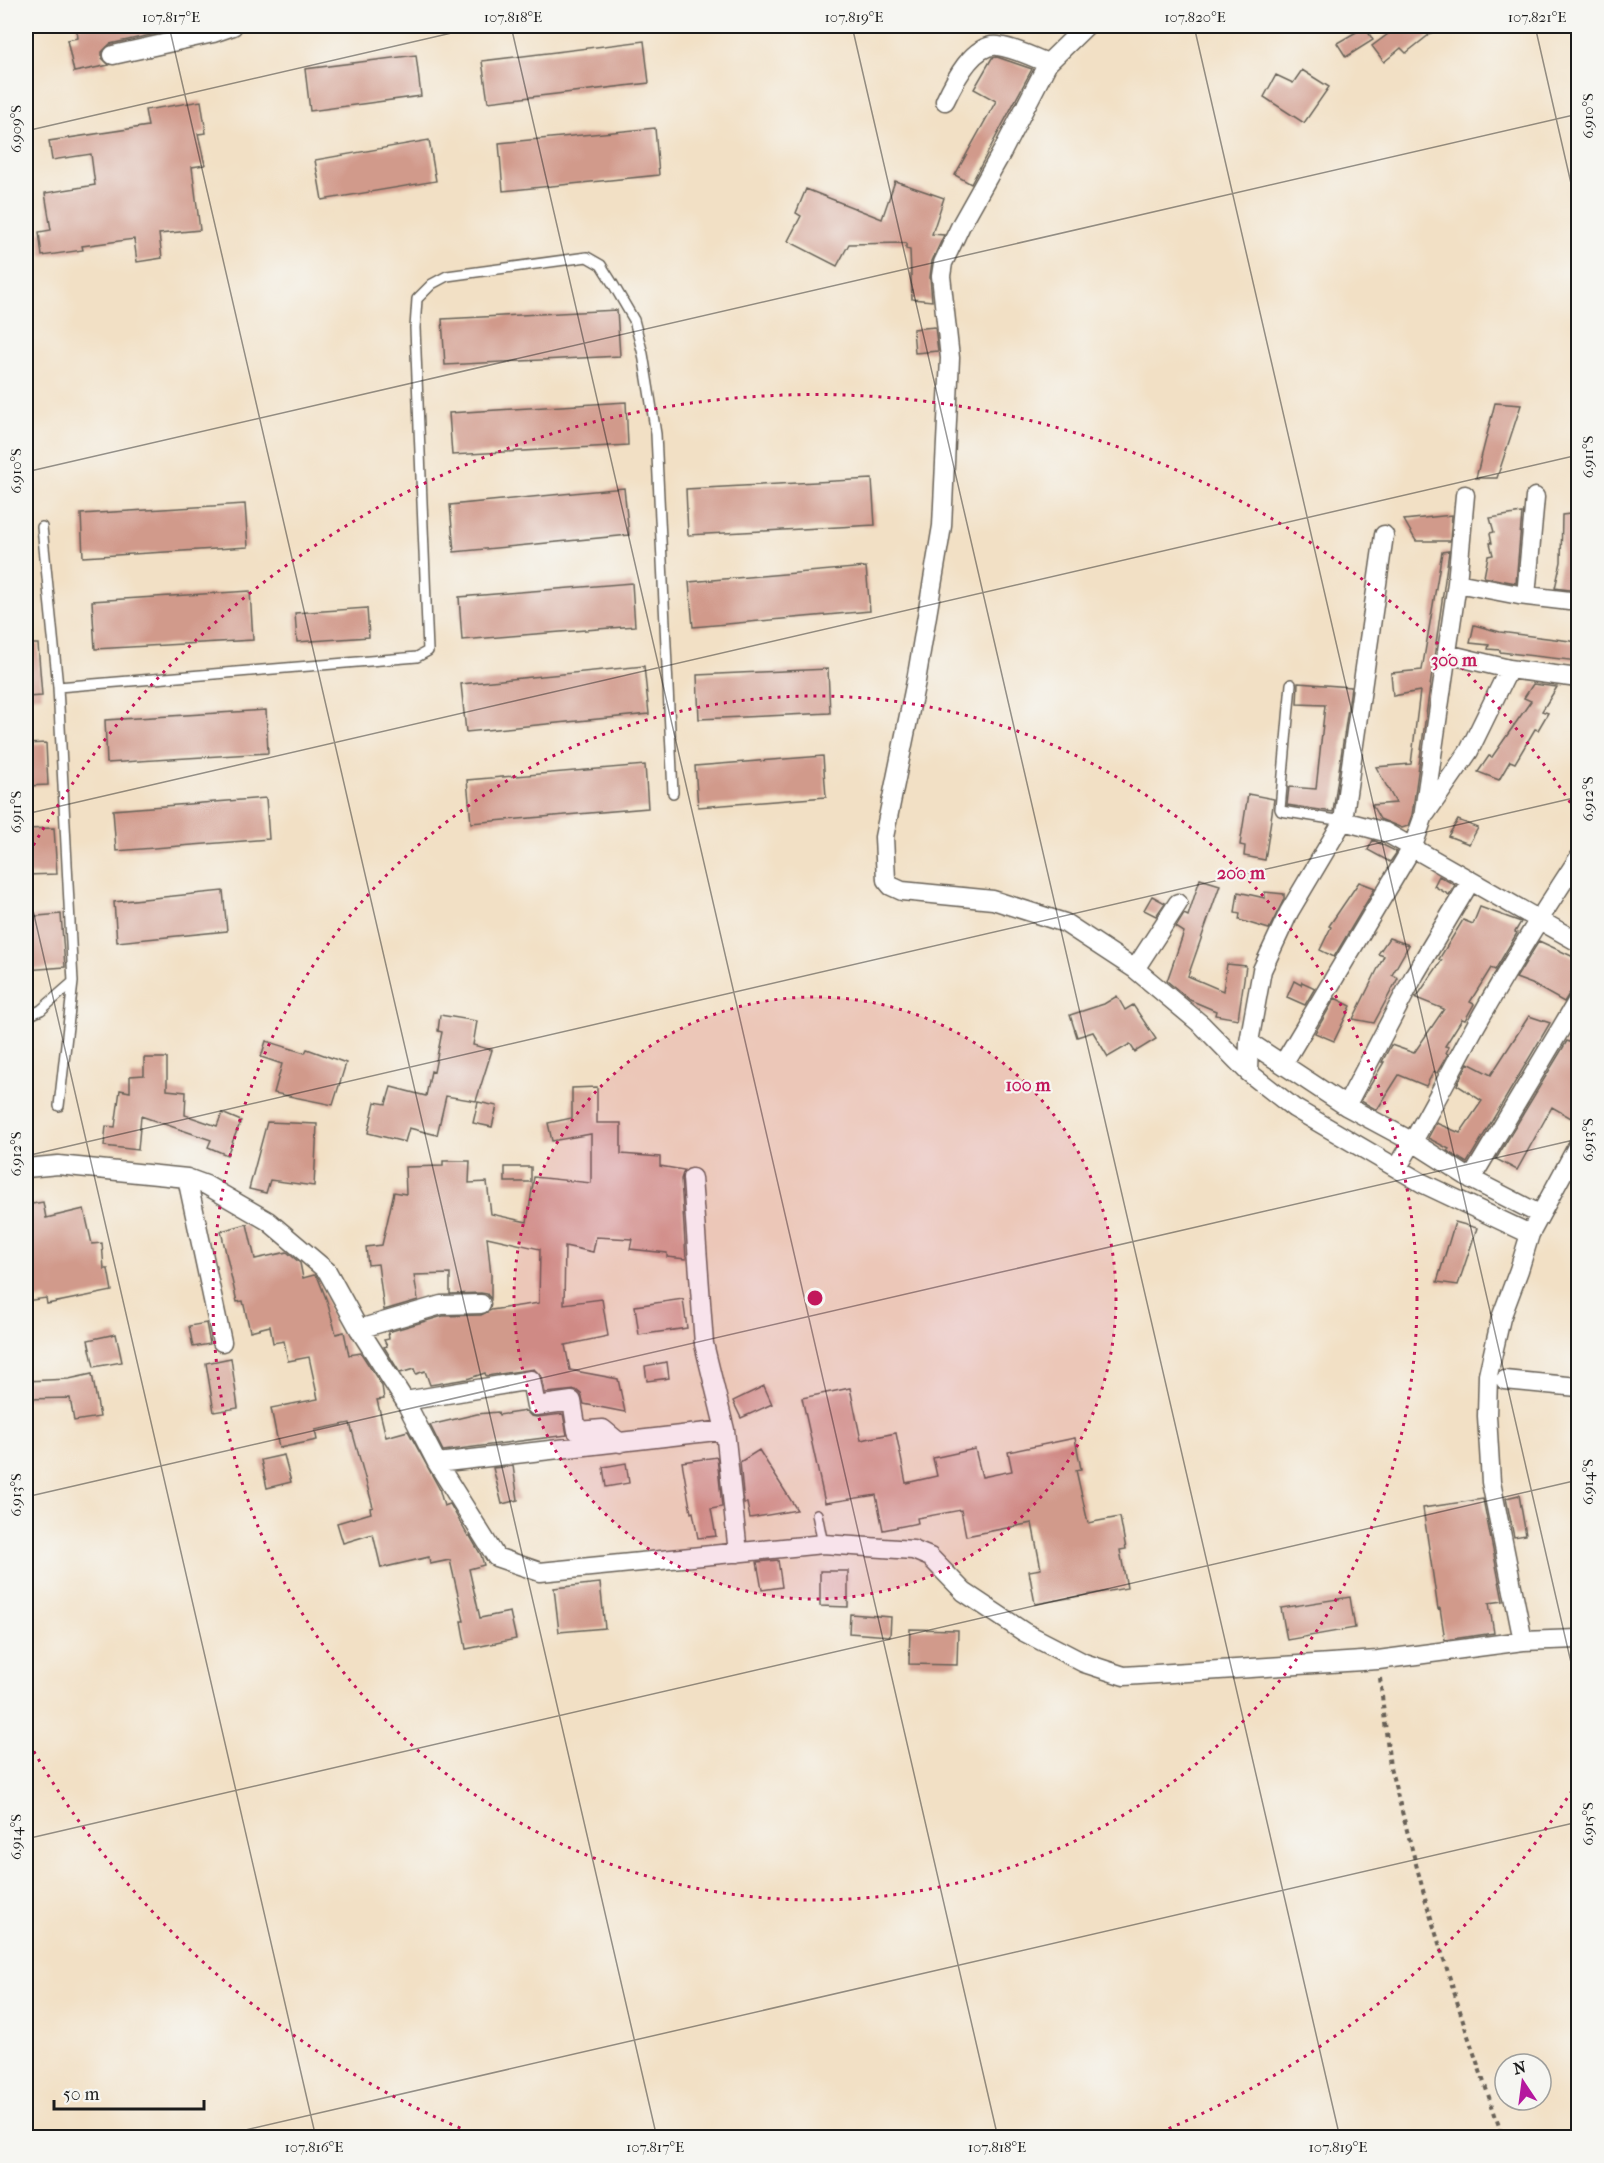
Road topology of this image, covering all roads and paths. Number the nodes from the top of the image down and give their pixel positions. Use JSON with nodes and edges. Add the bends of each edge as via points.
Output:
{"nodes":[{"id":1,"x":233,"y":26,"type":"edge"},
{"id":2,"x":1086,"y":26,"type":"edge"},
{"id":3,"x":113,"y":55,"type":"dead end"},
{"id":4,"x":1048,"y":63,"type":"junction"},
{"id":5,"x":945,"y":101,"type":"dead end"},
{"id":6,"x":1465,"y":495,"type":"dead end"},
{"id":7,"x":1535,"y":497,"type":"dead end"},
{"id":8,"x":42,"y":527,"type":"dead end"},
{"id":9,"x":1383,"y":535,"type":"dead end"},
{"id":10,"x":1457,"y":583,"type":"junction"},
{"id":11,"x":1526,"y":596,"type":"junction"},
{"id":12,"x":1578,"y":602,"type":"edge"},
{"id":13,"x":1447,"y":654,"type":"junction"},
{"id":14,"x":1509,"y":669,"type":"junction"},
{"id":15,"x":1578,"y":678,"type":"edge"},
{"id":16,"x":1291,"y":684,"type":"dead end"},
{"id":17,"x":58,"y":687,"type":"junction"},
{"id":18,"x":673,"y":793,"type":"dead end"},
{"id":19,"x":1423,"y":818,"type":"junction"},
{"id":20,"x":1343,"y":821,"type":"junction"},
{"id":21,"x":1413,"y":846,"type":"junction"},
{"id":22,"x":1578,"y":859,"type":"edge"},
{"id":23,"x":1470,"y":882,"type":"junction"},
{"id":24,"x":1178,"y":903,"type":"dead end"},
{"id":25,"x":1538,"y":920,"type":"junction"},
{"id":26,"x":1578,"y":942,"type":"edge"},
{"id":27,"x":1135,"y":969,"type":"junction"},
{"id":28,"x":73,"y":982,"type":"junction"},
{"id":29,"x":1578,"y":1000,"type":"edge"},
{"id":30,"x":26,"y":1017,"type":"edge"},
{"id":31,"x":1249,"y":1042,"type":"junction"},
{"id":32,"x":1283,"y":1064,"type":"junction"},
{"id":33,"x":1248,"y":1072,"type":"junction"},
{"id":34,"x":59,"y":1106,"type":"dead end"},
{"id":35,"x":1346,"y":1106,"type":"junction"},
{"id":36,"x":1413,"y":1142,"type":"junction"},
{"id":37,"x":1578,"y":1145,"type":"edge"},
{"id":38,"x":26,"y":1168,"type":"edge"},
{"id":39,"x":1397,"y":1168,"type":"junction"},
{"id":40,"x":187,"y":1178,"type":"junction"},
{"id":41,"x":692,"y":1178,"type":"dead end"},
{"id":42,"x":1471,"y":1179,"type":"junction"},
{"id":43,"x":1539,"y":1214,"type":"junction"},
{"id":44,"x":1530,"y":1234,"type":"junction"},
{"id":45,"x":481,"y":1304,"type":"dead end"},
{"id":46,"x":359,"y":1329,"type":"junction"},
{"id":47,"x":222,"y":1342,"type":"dead end"},
{"id":48,"x":1505,"y":1380,"type":"dead end"},
{"id":49,"x":1578,"y":1387,"type":"edge"},
{"id":50,"x":405,"y":1401,"type":"junction"},
{"id":51,"x":725,"y":1430,"type":"junction"},
{"id":52,"x":620,"y":1443,"type":"junction"},
{"id":53,"x":437,"y":1463,"type":"junction"},
{"id":54,"x":817,"y":1514,"type":"dead end"},
{"id":55,"x":823,"y":1544,"type":"junction"},
{"id":56,"x":738,"y":1553,"type":"junction"},
{"id":57,"x":1578,"y":1639,"type":"edge"},
{"id":58,"x":1523,"y":1641,"type":"junction"},
{"id":59,"x":1378,"y":1660,"type":"junction"},
{"id":60,"x":1503,"y":2138,"type":"edge"}],
"edges":[{"from":1,"to":3,"type":"street"},
{"from":2,"to":4,"type":"street"},
{"from":4,"to":5,"type":"street","via":[[999,46],[982,49],[975,53]]},
{"from":4,"to":27,"type":"street","via":[[943,263],[950,358],[942,526],[884,837],[886,880],[902,891],[993,900],[1065,923]]},
{"from":6,"to":10,"type":"street"},
{"from":7,"to":11,"type":"street"},
{"from":8,"to":17,"type":"lane"},
{"from":9,"to":20,"type":"street"},
{"from":10,"to":11,"type":"street"},
{"from":10,"to":13,"type":"street"},
{"from":11,"to":12,"type":"street"},
{"from":13,"to":14,"type":"street"},
{"from":13,"to":19,"type":"street"},
{"from":14,"to":15,"type":"street"},
{"from":14,"to":19,"type":"street","via":[[1468,751]]},
{"from":16,"to":20,"type":"lane","via":[[1280,809]]},
{"from":17,"to":18,"type":"lane","via":[[417,657],[428,651],[417,299],[447,276],[587,257],[601,265],[634,320],[656,435]]},
{"from":17,"to":28,"type":"lane"},
{"from":19,"to":21,"type":"street"},
{"from":20,"to":21,"type":"street","via":[[1385,832]]},
{"from":20,"to":31,"type":"street","via":[[1289,912],[1262,970]]},
{"from":21,"to":23,"type":"street"},
{"from":21,"to":32,"type":"street"},
{"from":22,"to":25,"type":"street"},
{"from":23,"to":25,"type":"street"},
{"from":23,"to":35,"type":"street","via":[[1415,974]]},
{"from":24,"to":27,"type":"street"},
{"from":25,"to":26,"type":"street"},
{"from":25,"to":36,"type":"street"},
{"from":27,"to":33,"type":"street","via":[[1202,1025]]},
{"from":28,"to":30,"type":"lane","via":[[41,1010]]},
{"from":28,"to":34,"type":"lane"},
{"from":29,"to":42,"type":"street"},
{"from":31,"to":32,"type":"street"},
{"from":31,"to":33,"type":"street"},
{"from":32,"to":35,"type":"street"},
{"from":33,"to":39,"type":"street","via":[[1294,1108]]},
{"from":35,"to":36,"type":"street"},
{"from":36,"to":39,"type":"street"},
{"from":36,"to":42,"type":"street"},
{"from":37,"to":43,"type":"street"},
{"from":38,"to":40,"type":"street","via":[[58,1164]]},
{"from":39,"to":44,"type":"street"},
{"from":40,"to":46,"type":"street","via":[[268,1221],[327,1271]]},
{"from":40,"to":47,"type":"street"},
{"from":41,"to":51,"type":"street","via":[[704,1344]]},
{"from":42,"to":43,"type":"street"},
{"from":43,"to":44,"type":"street"},
{"from":44,"to":58,"type":"street","via":[[1488,1375],[1487,1416],[1491,1482]]},
{"from":45,"to":46,"type":"street","via":[[441,1305]]},
{"from":46,"to":50,"type":"street"},
{"from":48,"to":49,"type":"street"},
{"from":50,"to":52,"type":"street","via":[[531,1380],[536,1406],[572,1401],[577,1431],[603,1429]]},
{"from":50,"to":53,"type":"street"},
{"from":51,"to":52,"type":"street"},
{"from":51,"to":56,"type":"street"},
{"from":52,"to":53,"type":"street"},
{"from":53,"to":56,"type":"street","via":[[496,1557],[540,1572]]},
{"from":54,"to":55,"type":"lane"},
{"from":55,"to":56,"type":"street"},
{"from":55,"to":59,"type":"street","via":[[914,1550],[930,1557],[964,1592],[1024,1632],[1084,1663],[1124,1676]]},
{"from":57,"to":58,"type":"street"},
{"from":58,"to":59,"type":"street"},
{"from":59,"to":60,"type":"path","via":[[1390,1767],[1427,1905]]}]}
